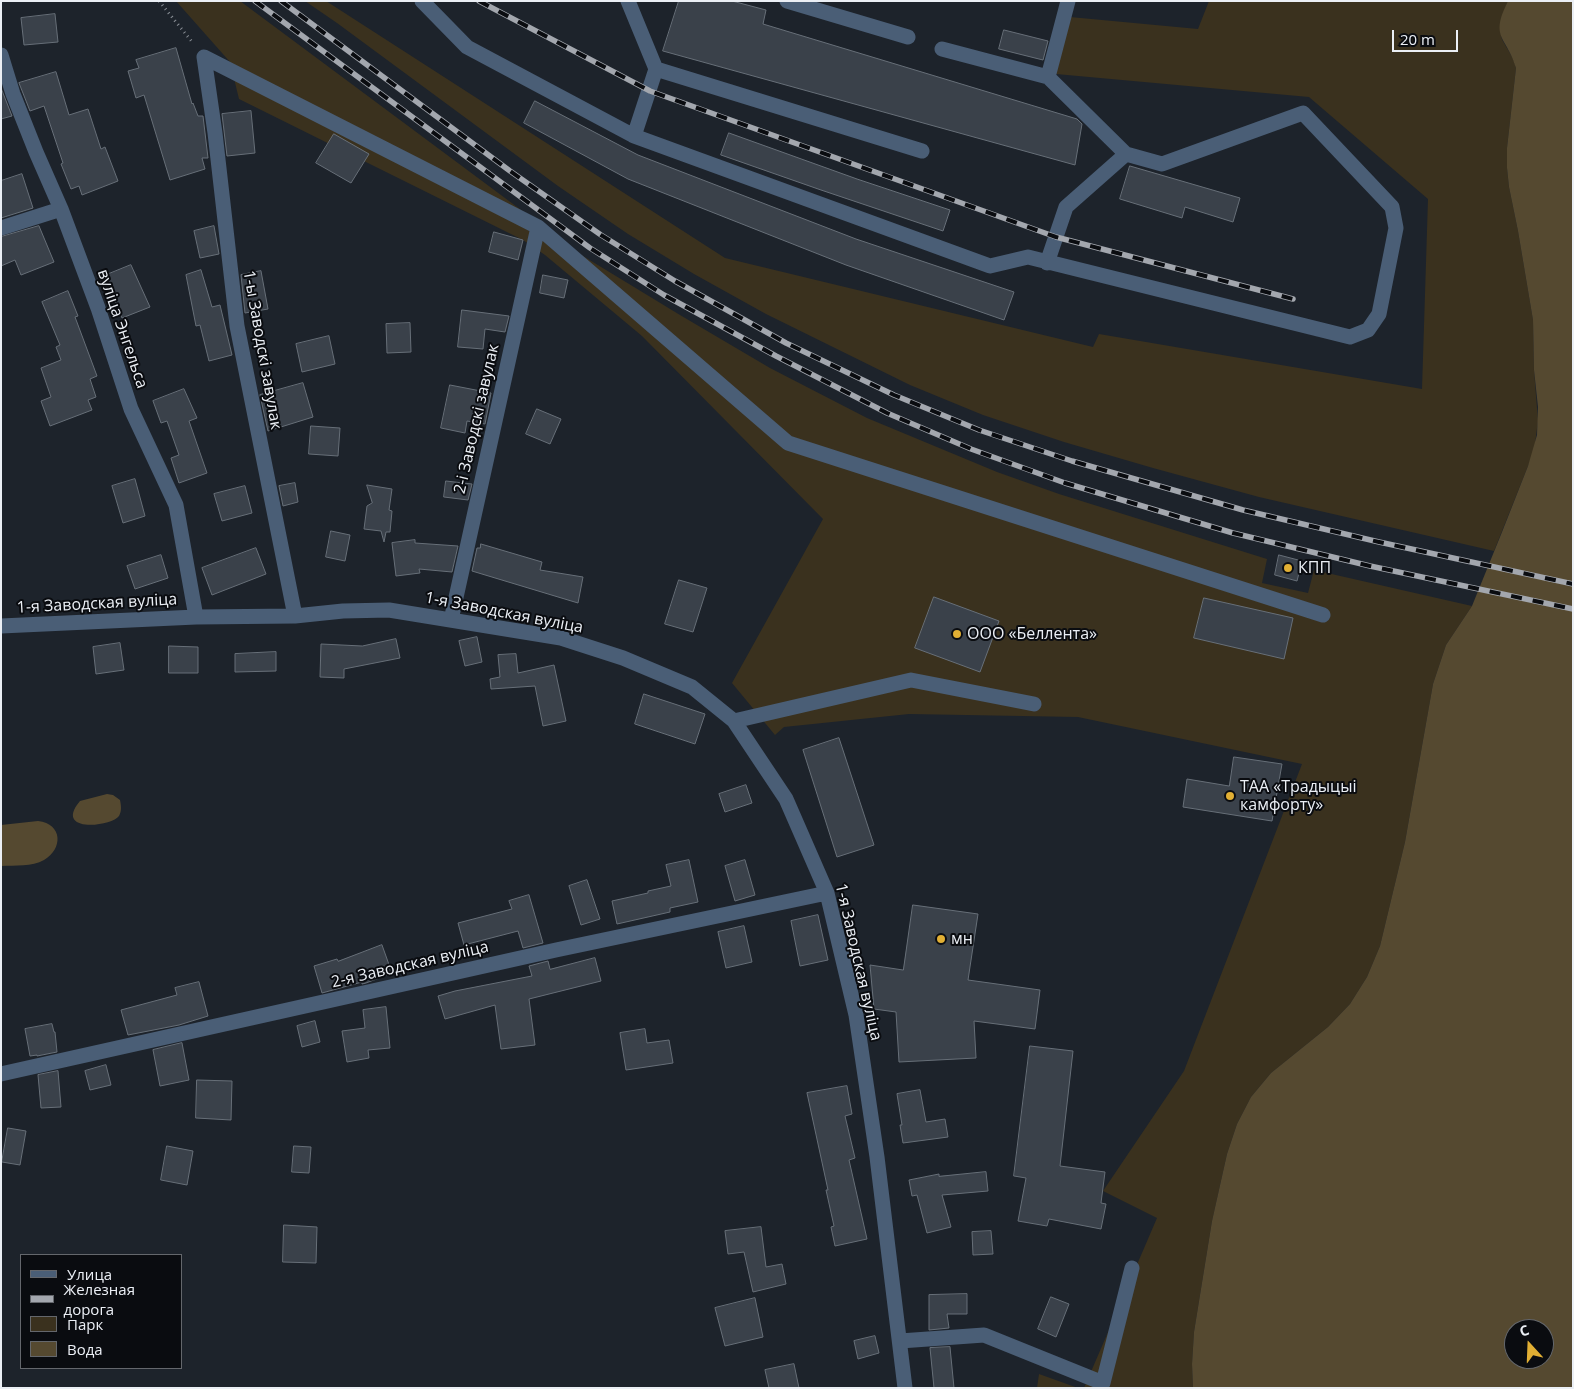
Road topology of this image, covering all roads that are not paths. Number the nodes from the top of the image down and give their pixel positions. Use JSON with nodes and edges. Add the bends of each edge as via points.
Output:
{"nodes":[{"id":1,"x":422,"y":1,"type":"edge"},
{"id":2,"x":628,"y":1,"type":"edge"},
{"id":3,"x":787,"y":1,"type":"edge"},
{"id":4,"x":1068,"y":1,"type":"edge"},
{"id":5,"x":908,"y":38,"type":"dead end"},
{"id":6,"x":942,"y":49,"type":"dead end"},
{"id":7,"x":1,"y":55,"type":"edge"},
{"id":8,"x":656,"y":69,"type":"junction"},
{"id":9,"x":1048,"y":77,"type":"junction"},
{"id":10,"x":634,"y":136,"type":"junction"},
{"id":11,"x":922,"y":151,"type":"dead end"},
{"id":12,"x":1126,"y":154,"type":"junction"},
{"id":13,"x":61,"y":209,"type":"junction"},
{"id":14,"x":538,"y":227,"type":"junction"},
{"id":15,"x":1,"y":228,"type":"edge"},
{"id":16,"x":1047,"y":263,"type":"junction"},
{"id":17,"x":1323,"y":615,"type":"dead end"},
{"id":18,"x":295,"y":616,"type":"junction"},
{"id":19,"x":196,"y":617,"type":"junction"},
{"id":20,"x":451,"y":620,"type":"junction"},
{"id":21,"x":1,"y":626,"type":"edge"},
{"id":22,"x":1034,"y":704,"type":"dead end"},
{"id":23,"x":734,"y":721,"type":"junction"},
{"id":24,"x":827,"y":894,"type":"junction"},
{"id":25,"x":1,"y":1074,"type":"edge"},
{"id":26,"x":1132,"y":1268,"type":"dead end"},
{"id":27,"x":900,"y":1340,"type":"junction"},
{"id":28,"x":905,"y":1388,"type":"edge"}],
"edges":[{"from":1,"to":10,"type":"street","via":[[468,47]]},
{"from":2,"to":8,"type":"street"},
{"from":3,"to":5,"type":"street"},
{"from":4,"to":9,"type":"street"},
{"from":6,"to":9,"type":"street"},
{"from":7,"to":13,"type":"street","name":"вуліца Энгельса","via":[[13,94]]},
{"from":8,"to":10,"type":"street"},
{"from":8,"to":11,"type":"street"},
{"from":9,"to":12,"type":"street"},
{"from":10,"to":16,"type":"street","via":[[990,266],[1028,258]]},
{"from":12,"to":16,"type":"street","via":[[1066,207]]},
{"from":12,"to":16,"type":"street","via":[[1162,164],[1303,113],[1392,207],[1396,228],[1379,314],[1368,330],[1350,337]]},
{"from":13,"to":15,"type":"street"},
{"from":13,"to":19,"type":"street","name":"вуліца Энгельса","via":[[131,410],[176,505]]},
{"from":14,"to":17,"type":"street","via":[[788,443]]},
{"from":14,"to":18,"type":"street","name":"1-ы Заводскі завулак","via":[[204,57],[237,326]]},
{"from":14,"to":20,"type":"street","name":"2-і Заводскі завулак"},
{"from":18,"to":19,"type":"street","name":"1-я Заводская вуліца"},
{"from":18,"to":20,"type":"street","name":"1-я Заводская вуліца","via":[[389,610]]},
{"from":19,"to":21,"type":"street","name":"1-я Заводская вуліца"},
{"from":20,"to":23,"type":"street","name":"1-я Заводская вуліца","via":[[561,638],[622,658],[692,686]]},
{"from":22,"to":23,"type":"street","via":[[911,680]]},
{"from":23,"to":24,"type":"street","name":"1-я Заводская вуліца","via":[[786,799]]},
{"from":24,"to":25,"type":"street","name":"2-я Заводская вуліца","via":[[556,950]]},
{"from":24,"to":27,"type":"street","name":"1-я Заводская вуліца","via":[[856,1015]]},
{"from":26,"to":27,"type":"street","via":[[1103,1383],[984,1335]]},
{"from":27,"to":28,"type":"street","name":"1-я Заводская вуліца"}]}
